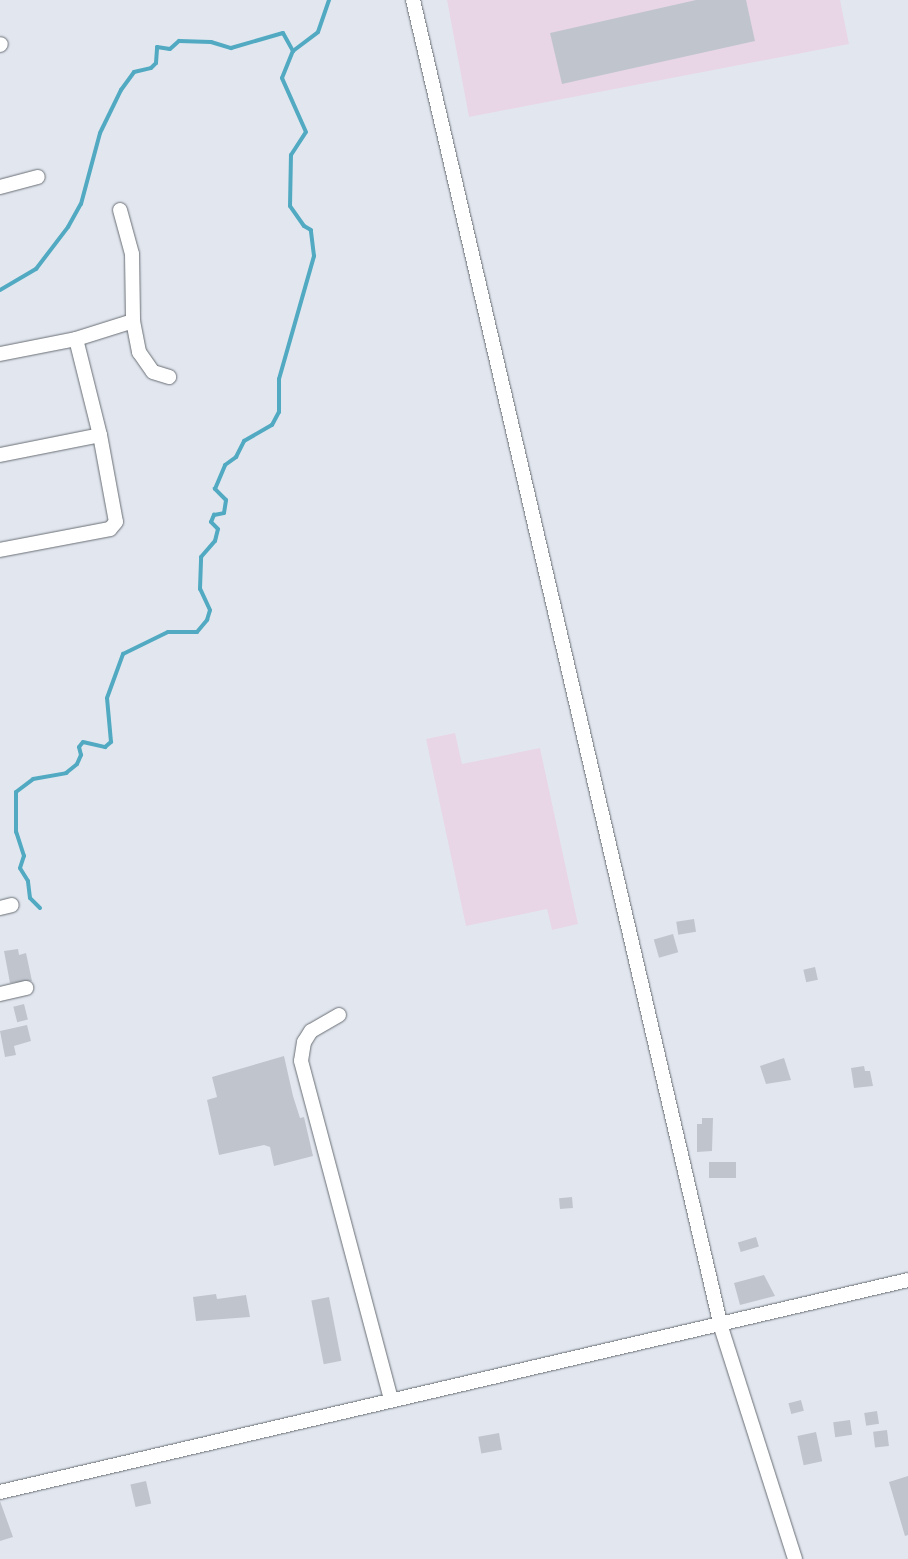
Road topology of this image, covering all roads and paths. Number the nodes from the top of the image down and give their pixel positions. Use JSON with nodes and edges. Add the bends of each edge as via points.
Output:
{"nodes":[{"id":1,"x":413,"y":0,"type":"edge"},
{"id":2,"x":38,"y":178,"type":"dead end"},
{"id":3,"x":0,"y":187,"type":"edge"},
{"id":4,"x":120,"y":210,"type":"dead end"},
{"id":5,"x":133,"y":321,"type":"junction"},
{"id":6,"x":76,"y":339,"type":"junction"},
{"id":7,"x":0,"y":354,"type":"edge"},
{"id":8,"x":169,"y":377,"type":"dead end"},
{"id":9,"x":100,"y":435,"type":"junction"},
{"id":10,"x":0,"y":455,"type":"edge"},
{"id":11,"x":0,"y":550,"type":"edge"},
{"id":12,"x":26,"y":988,"type":"dead end"},
{"id":13,"x":0,"y":994,"type":"edge"},
{"id":14,"x":339,"y":1016,"type":"dead end"},
{"id":15,"x":908,"y":1280,"type":"edge"},
{"id":16,"x":721,"y":1327,"type":"junction"},
{"id":17,"x":391,"y":1398,"type":"junction"},
{"id":18,"x":0,"y":1492,"type":"edge"},
{"id":19,"x":795,"y":1559,"type":"edge"}],
"edges":[{"from":1,"to":16,"type":"street"},
{"from":2,"to":3,"type":"street"},
{"from":4,"to":5,"type":"street","via":[[134,272]]},
{"from":5,"to":6,"type":"street"},
{"from":5,"to":8,"type":"street","via":[[144,362],[153,372]]},
{"from":6,"to":7,"type":"street"},
{"from":6,"to":9,"type":"street"},
{"from":9,"to":10,"type":"street"},
{"from":9,"to":11,"type":"street","via":[[116,522],[114,527]]},
{"from":12,"to":13,"type":"street"},
{"from":14,"to":17,"type":"street","via":[[310,1031],[304,1042],[301,1061]]},
{"from":15,"to":16,"type":"street"},
{"from":16,"to":17,"type":"street"},
{"from":16,"to":19,"type":"street"},
{"from":17,"to":18,"type":"street"}]}
